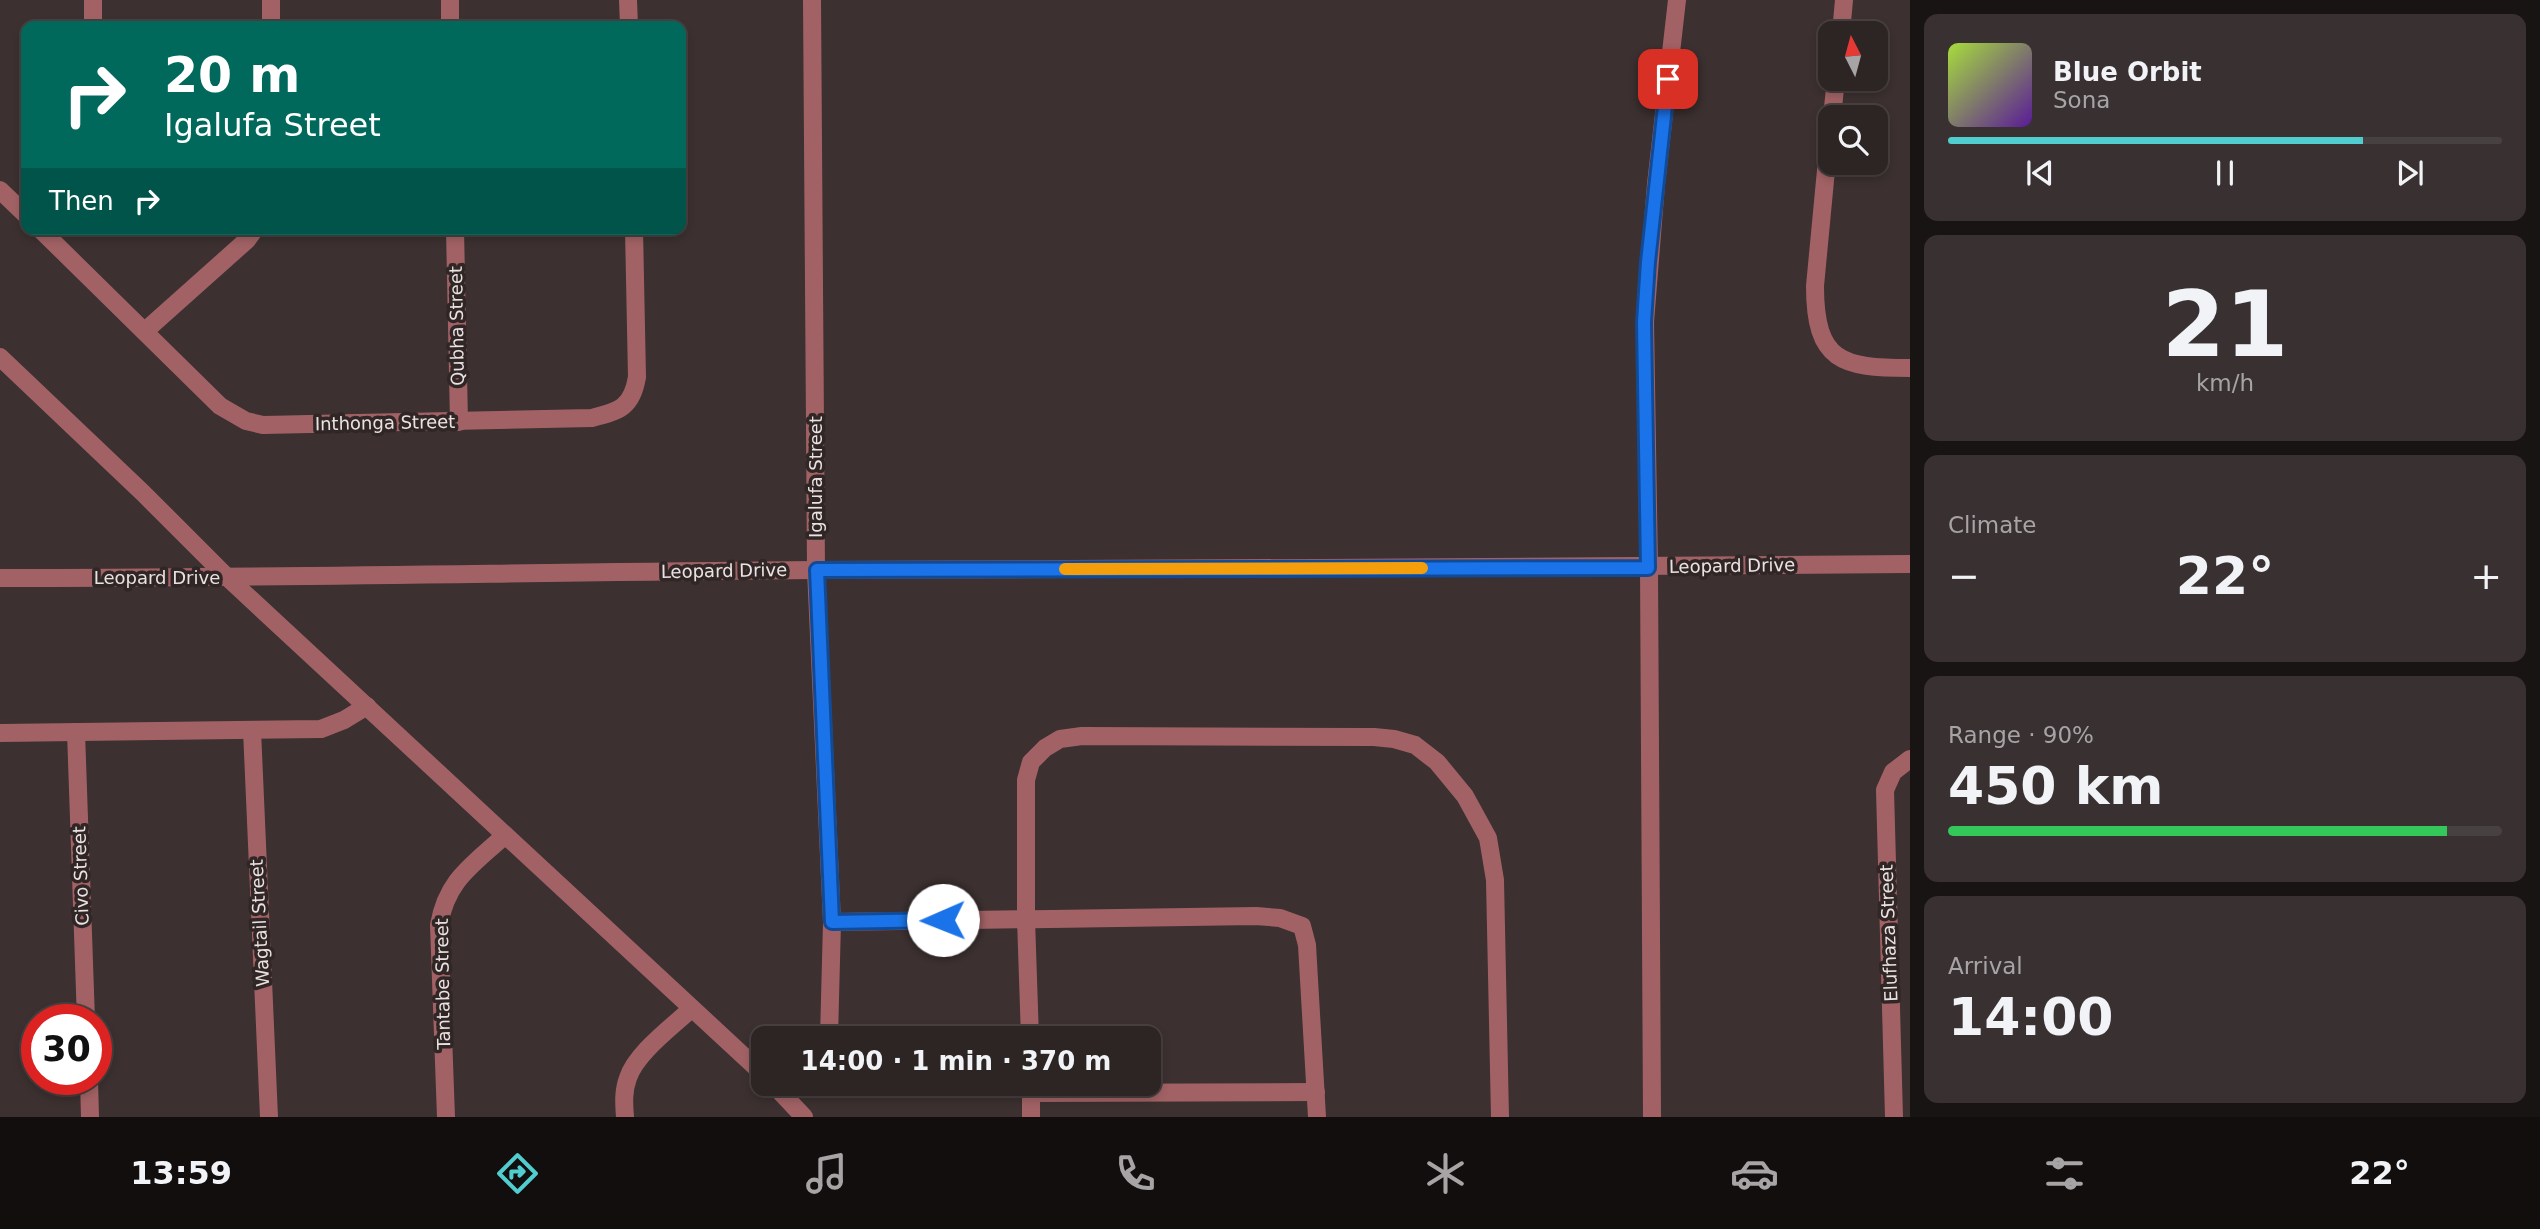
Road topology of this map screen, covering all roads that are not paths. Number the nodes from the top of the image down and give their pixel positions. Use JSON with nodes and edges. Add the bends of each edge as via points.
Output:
{"nodes":[{"id":1,"x":93,"y":0,"type":"edge"},
{"id":2,"x":271,"y":0,"type":"edge"},
{"id":3,"x":450,"y":0,"type":"edge"},
{"id":4,"x":628,"y":0,"type":"edge"},
{"id":5,"x":812,"y":0,"type":"edge"},
{"id":6,"x":1677,"y":0,"type":"edge"},
{"id":7,"x":1844,"y":0,"type":"edge"},
{"id":8,"x":93,"y":21,"type":"edge"},
{"id":9,"x":271,"y":21,"type":"edge"},
{"id":10,"x":450,"y":21,"type":"edge"},
{"id":11,"x":629,"y":21,"type":"edge"},
{"id":12,"x":1842,"y":21,"type":"edge"},
{"id":13,"x":1826,"y":175,"type":"edge"},
{"id":14,"x":0,"y":190,"type":"edge"},
{"id":15,"x":21,"y":206,"type":"edge"},
{"id":16,"x":46,"y":235,"type":"edge"},
{"id":17,"x":251,"y":235,"type":"edge"},
{"id":18,"x":455,"y":235,"type":"edge"},
{"id":19,"x":634,"y":235,"type":"edge"},
{"id":20,"x":145,"y":331,"type":"junction"},
{"id":21,"x":0,"y":357,"type":"edge"},
{"id":22,"x":1910,"y":368,"type":"edge"},
{"id":23,"x":459,"y":422,"type":"junction"},
{"id":24,"x":1910,"y":564,"type":"edge"},
{"id":25,"x":1648,"y":568,"type":"junction"},
{"id":26,"x":817,"y":570,"type":"junction"},
{"id":27,"x":0,"y":578,"type":"edge"},
{"id":28,"x":228,"y":578,"type":"junction"},
{"id":29,"x":367,"y":706,"type":"junction"},
{"id":30,"x":252,"y":730,"type":"junction"},
{"id":31,"x":76,"y":732,"type":"junction"},
{"id":32,"x":0,"y":733,"type":"edge"},
{"id":33,"x":1910,"y":759,"type":"edge"},
{"id":34,"x":505,"y":835,"type":"junction"},
{"id":35,"x":1026,"y":919,"type":"junction"},
{"id":36,"x":832,"y":922,"type":"junction"},
{"id":37,"x":85,"y":1004,"type":"edge"},
{"id":38,"x":691,"y":1009,"type":"junction"},
{"id":39,"x":829,"y":1026,"type":"edge"},
{"id":40,"x":1030,"y":1026,"type":"edge"},
{"id":41,"x":751,"y":1063,"type":"edge"},
{"id":42,"x":1161,"y":1090,"type":"edge"},
{"id":43,"x":1316,"y":1092,"type":"junction"},
{"id":44,"x":89,"y":1095,"type":"edge"},
{"id":45,"x":784,"y":1096,"type":"edge"},
{"id":46,"x":1031,"y":1096,"type":"edge"},
{"id":47,"x":90,"y":1117,"type":"edge"},
{"id":48,"x":269,"y":1117,"type":"edge"},
{"id":49,"x":446,"y":1117,"type":"edge"},
{"id":50,"x":625,"y":1117,"type":"edge"},
{"id":51,"x":804,"y":1117,"type":"edge"},
{"id":52,"x":1031,"y":1117,"type":"edge"},
{"id":53,"x":1317,"y":1117,"type":"edge"},
{"id":54,"x":1500,"y":1117,"type":"edge"},
{"id":55,"x":1652,"y":1117,"type":"edge"},
{"id":56,"x":1894,"y":1117,"type":"edge"}],
"edges":[{"from":1,"to":8,"type":"street"},
{"from":2,"to":9,"type":"street"},
{"from":3,"to":10,"type":"street"},
{"from":4,"to":11,"type":"street"},
{"from":5,"to":26,"type":"street","name":"Igalufa Street"},
{"from":6,"to":25,"type":"street","via":[[1644,322]]},
{"from":7,"to":12,"type":"street"},
{"from":13,"to":22,"type":"street","via":[[1815,286],[1820,334],[1842,361],[1867,368]]},
{"from":14,"to":15,"type":"street"},
{"from":16,"to":20,"type":"street","name":"Inthonga Street"},
{"from":17,"to":20,"type":"street"},
{"from":18,"to":23,"type":"street","name":"Qubha Street"},
{"from":19,"to":23,"type":"street","name":"Inthonga Street","via":[[637,377],[628,403],[592,418]]},
{"from":20,"to":23,"type":"street","name":"Inthonga Street","via":[[220,406],[246,421],[263,425]]},
{"from":21,"to":28,"type":"street"},
{"from":24,"to":25,"type":"street","name":"Leopard Drive"},
{"from":25,"to":26,"type":"street","name":"Leopard Drive"},
{"from":25,"to":55,"type":"street"},
{"from":26,"to":28,"type":"street","name":"Leopard Drive"},
{"from":26,"to":36,"type":"street","name":"Igalufa Street"},
{"from":27,"to":28,"type":"street","name":"Leopard Drive"},
{"from":28,"to":29,"type":"street"},
{"from":29,"to":30,"type":"street","via":[[321,729]]},
{"from":29,"to":34,"type":"street"},
{"from":30,"to":31,"type":"street"},
{"from":30,"to":48,"type":"street","name":"Wagtail Street"},
{"from":31,"to":32,"type":"street"},
{"from":31,"to":37,"type":"street","name":"Civo Street"},
{"from":33,"to":56,"type":"street","name":"Elufhaza Street","via":[[1893,772],[1885,790]]},
{"from":34,"to":38,"type":"street"},
{"from":34,"to":49,"type":"street","name":"Tantabe Street","via":[[453,885],[443,904],[439,925]]},
{"from":35,"to":36,"type":"street"},
{"from":35,"to":40,"type":"street"},
{"from":35,"to":43,"type":"street","via":[[1256,916],[1301,926],[1307,945]]},
{"from":35,"to":54,"type":"street","via":[[1026,780],[1031,762],[1060,738],[1111,734],[1374,737],[1415,745],[1437,762],[1465,796],[1488,838],[1495,880]]},
{"from":36,"to":39,"type":"street","name":"Igalufa Street"},
{"from":38,"to":41,"type":"street"},
{"from":38,"to":50,"type":"street","via":[[641,1057],[628,1076]]},
{"from":42,"to":43,"type":"street"},
{"from":43,"to":53,"type":"street"},
{"from":44,"to":47,"type":"street"},
{"from":45,"to":51,"type":"street"},
{"from":46,"to":52,"type":"street"}]}
